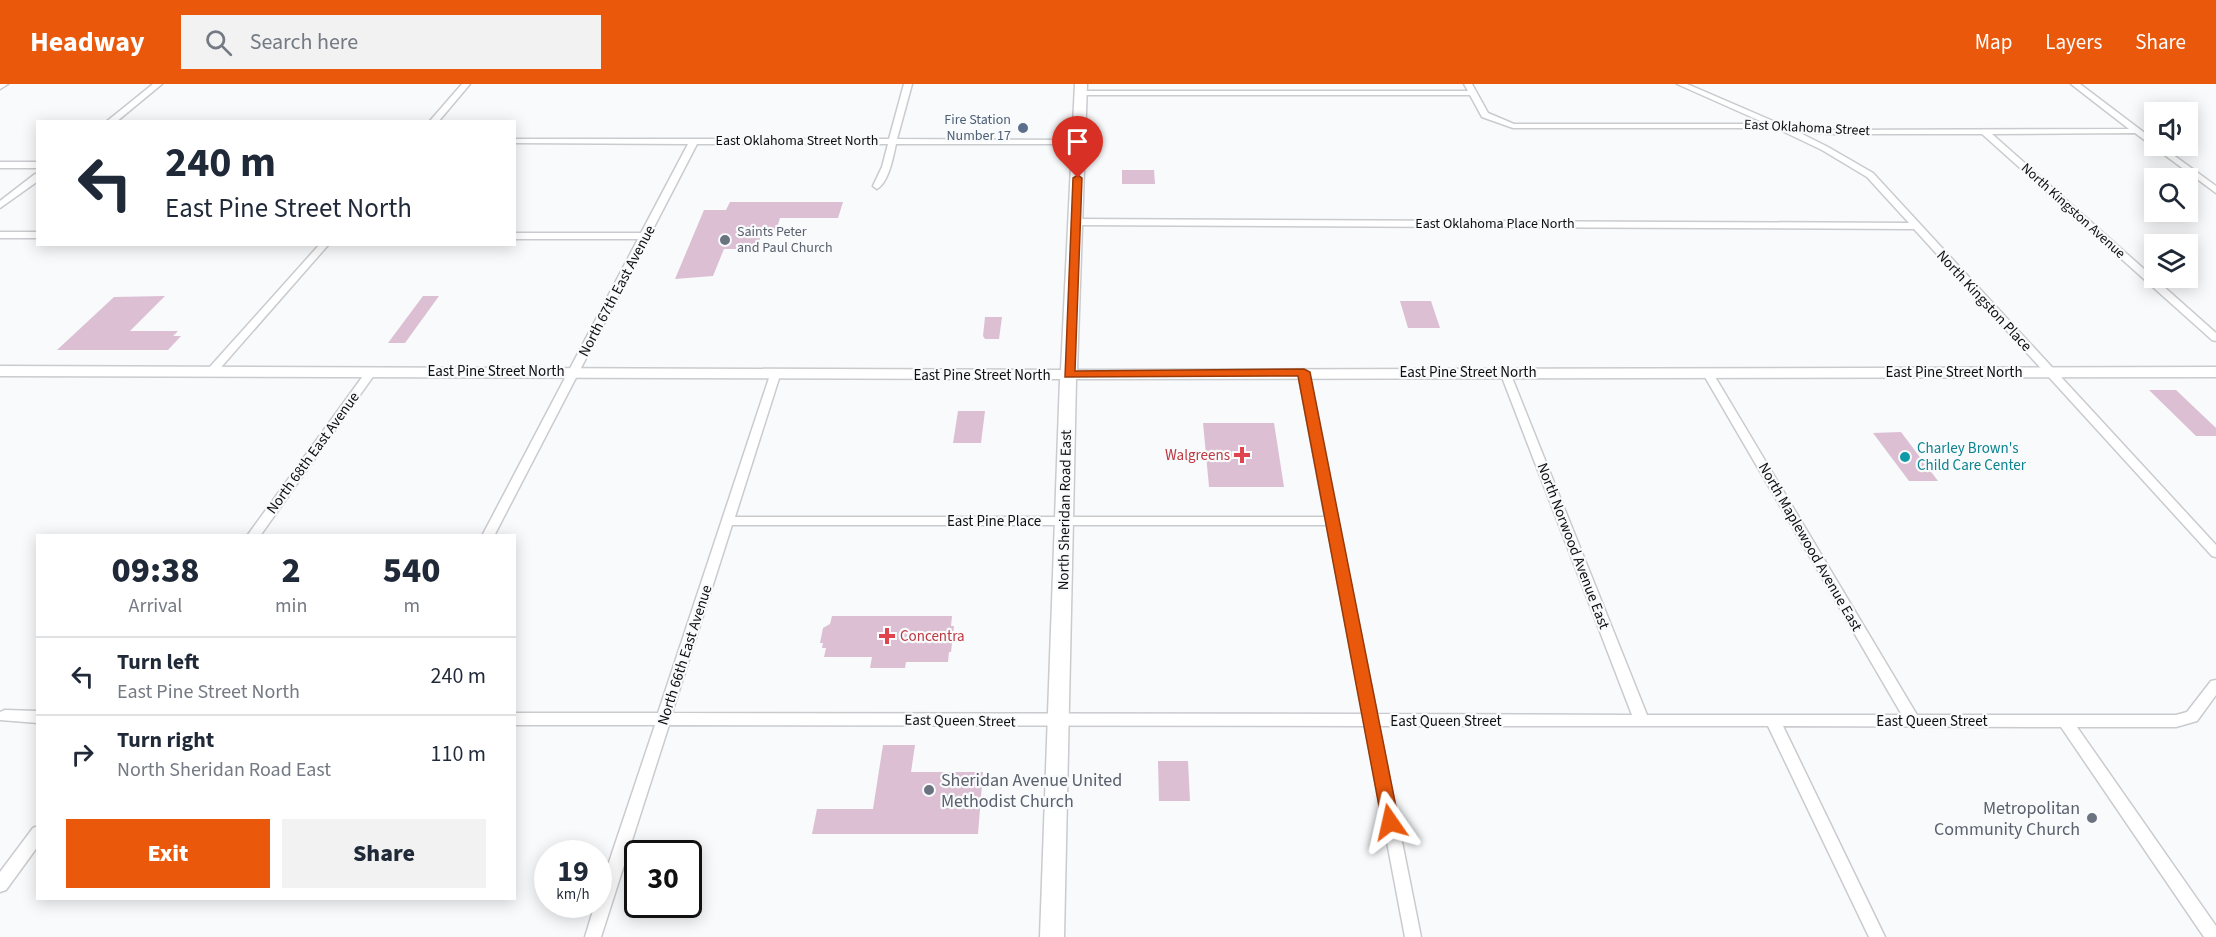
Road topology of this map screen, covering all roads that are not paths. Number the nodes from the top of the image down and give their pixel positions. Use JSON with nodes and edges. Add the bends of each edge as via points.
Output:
{"nodes":[{"id":1,"x":4,"y":84,"type":"edge"},
{"id":2,"x":158,"y":84,"type":"edge"},
{"id":3,"x":466,"y":84,"type":"edge"},
{"id":4,"x":908,"y":84,"type":"edge"},
{"id":5,"x":1468,"y":84,"type":"edge"},
{"id":6,"x":1681,"y":84,"type":"edge"},
{"id":7,"x":1702,"y":84,"type":"edge"},
{"id":8,"x":2074,"y":84,"type":"edge"},
{"id":9,"x":0,"y":87,"type":"edge"},
{"id":10,"x":1081,"y":88,"type":"edge"},
{"id":11,"x":1690,"y":88,"type":"junction"},
{"id":12,"x":1473,"y":93,"type":"junction"},
{"id":13,"x":113,"y":120,"type":"edge"},
{"id":14,"x":435,"y":120,"type":"edge"},
{"id":15,"x":1783,"y":126,"type":"junction"},
{"id":16,"x":2137,"y":131,"type":"junction"},
{"id":17,"x":1984,"y":132,"type":"junction"},
{"id":18,"x":2144,"y":136,"type":"edge"},
{"id":19,"x":516,"y":141,"type":"edge"},
{"id":20,"x":694,"y":141,"type":"junction"},
{"id":21,"x":892,"y":142,"type":"junction"},
{"id":22,"x":1079,"y":142,"type":"junction"},
{"id":23,"x":2170,"y":156,"type":"edge"},
{"id":24,"x":0,"y":165,"type":"edge"},
{"id":25,"x":36,"y":165,"type":"edge"},
{"id":26,"x":36,"y":178,"type":"edge"},
{"id":27,"x":876,"y":186,"type":"dead end"},
{"id":28,"x":2216,"y":190,"type":"edge"},
{"id":29,"x":0,"y":205,"type":"edge"},
{"id":30,"x":1076,"y":222,"type":"junction"},
{"id":31,"x":1914,"y":226,"type":"junction"},
{"id":32,"x":36,"y":235,"type":"edge"},
{"id":33,"x":0,"y":236,"type":"edge"},
{"id":34,"x":516,"y":236,"type":"edge"},
{"id":35,"x":645,"y":236,"type":"junction"},
{"id":36,"x":323,"y":246,"type":"edge"},
{"id":37,"x":2216,"y":338,"type":"edge"},
{"id":38,"x":0,"y":371,"type":"edge"},
{"id":39,"x":212,"y":371,"type":"junction"},
{"id":40,"x":372,"y":371,"type":"junction"},
{"id":41,"x":574,"y":372,"type":"junction"},
{"id":42,"x":776,"y":372,"type":"junction"},
{"id":43,"x":1304,"y":372,"type":"junction"},
{"id":44,"x":1505,"y":372,"type":"junction"},
{"id":45,"x":1707,"y":372,"type":"junction"},
{"id":46,"x":2216,"y":372,"type":"edge"},
{"id":47,"x":2051,"y":373,"type":"junction"},
{"id":48,"x":1069,"y":375,"type":"junction"},
{"id":49,"x":728,"y":521,"type":"junction"},
{"id":50,"x":1064,"y":521,"type":"junction"},
{"id":51,"x":1332,"y":521,"type":"junction"},
{"id":52,"x":254,"y":534,"type":"edge"},
{"id":53,"x":489,"y":534,"type":"edge"},
{"id":54,"x":2216,"y":553,"type":"edge"},
{"id":55,"x":2216,"y":685,"type":"edge"},
{"id":56,"x":5,"y":716,"type":"dead end"},
{"id":57,"x":36,"y":717,"type":"edge"},
{"id":58,"x":516,"y":719,"type":"edge"},
{"id":59,"x":664,"y":720,"type":"junction"},
{"id":60,"x":1773,"y":720,"type":"junction"},
{"id":61,"x":1059,"y":721,"type":"junction"},
{"id":62,"x":1642,"y":721,"type":"junction"},
{"id":63,"x":1913,"y":721,"type":"junction"},
{"id":64,"x":1371,"y":722,"type":"junction"},
{"id":65,"x":2066,"y":722,"type":"junction"},
{"id":66,"x":36,"y":836,"type":"edge"},
{"id":67,"x":0,"y":885,"type":"edge"},
{"id":68,"x":593,"y":937,"type":"edge"},
{"id":69,"x":1052,"y":937,"type":"edge"},
{"id":70,"x":1413,"y":937,"type":"edge"},
{"id":71,"x":1877,"y":937,"type":"edge"},
{"id":72,"x":2214,"y":937,"type":"edge"}],
"edges":[{"from":1,"to":9,"type":"street"},
{"from":2,"to":13,"type":"street"},
{"from":3,"to":14,"type":"street"},
{"from":4,"to":21,"type":"street"},
{"from":5,"to":12,"type":"street"},
{"from":6,"to":11,"type":"street"},
{"from":7,"to":11,"type":"street"},
{"from":8,"to":16,"type":"street"},
{"from":10,"to":12,"type":"street"},
{"from":10,"to":22,"type":"main road","name":"North Sheridan Road East"},
{"from":11,"to":15,"type":"street"},
{"from":12,"to":15,"type":"street","name":"East Oklahoma Street","via":[[1485,115],[1513,126]]},
{"from":15,"to":17,"type":"street","name":"East Oklahoma Street","via":[[1829,132]]},
{"from":15,"to":31,"type":"street","name":"North Kingston Place","via":[[1870,176]]},
{"from":16,"to":17,"type":"street","name":"East Oklahoma Street"},
{"from":16,"to":18,"type":"street"},
{"from":17,"to":37,"type":"street","name":"North Kingston Avenue"},
{"from":19,"to":20,"type":"street","name":"East Oklahoma Street North"},
{"from":20,"to":21,"type":"street","name":"East Oklahoma Street North"},
{"from":20,"to":35,"type":"street","name":"North 67th East Avenue"},
{"from":21,"to":22,"type":"street","name":"East Oklahoma Street North"},
{"from":21,"to":27,"type":"street"},
{"from":22,"to":30,"type":"main road","name":"North Sheridan Road East"},
{"from":23,"to":28,"type":"street"},
{"from":24,"to":25,"type":"street"},
{"from":26,"to":29,"type":"street"},
{"from":30,"to":31,"type":"street","name":"East Oklahoma Place North"},
{"from":30,"to":48,"type":"main road","name":"North Sheridan Road East"},
{"from":31,"to":47,"type":"street","name":"North Kingston Place"},
{"from":32,"to":33,"type":"street"},
{"from":34,"to":35,"type":"street"},
{"from":35,"to":41,"type":"street","name":"North 67th East Avenue"},
{"from":36,"to":39,"type":"street"},
{"from":38,"to":39,"type":"main road","name":"East Pine Street North"},
{"from":39,"to":40,"type":"main road","name":"East Pine Street North"},
{"from":40,"to":41,"type":"main road","name":"East Pine Street North"},
{"from":40,"to":52,"type":"street","name":"North 68th East Avenue"},
{"from":41,"to":42,"type":"main road","name":"East Pine Street North"},
{"from":41,"to":53,"type":"street","name":"North 67th East Avenue"},
{"from":42,"to":48,"type":"main road","name":"East Pine Street North"},
{"from":42,"to":49,"type":"street","name":"North 66th East Avenue"},
{"from":43,"to":44,"type":"main road","name":"East Pine Street North"},
{"from":43,"to":48,"type":"main road","name":"East Pine Street North"},
{"from":43,"to":51,"type":"street"},
{"from":44,"to":45,"type":"main road","name":"East Pine Street North"},
{"from":44,"to":62,"type":"street","name":"North Norwood Avenue East"},
{"from":45,"to":47,"type":"main road","name":"East Pine Street North"},
{"from":45,"to":63,"type":"street","name":"North Maplewood Avenue East"},
{"from":46,"to":47,"type":"main road","name":"East Pine Street North"},
{"from":47,"to":54,"type":"street","name":"North Kingston Place"},
{"from":48,"to":50,"type":"main road","name":"North Sheridan Road East"},
{"from":49,"to":50,"type":"street","name":"East Pine Place"},
{"from":49,"to":59,"type":"street","name":"North 66th East Avenue"},
{"from":50,"to":51,"type":"street","name":"East Pine Place"},
{"from":50,"to":61,"type":"main road","name":"North Sheridan Road East"},
{"from":51,"to":64,"type":"street"},
{"from":55,"to":65,"type":"street","name":"East Queen Street","via":[[2192,717],[2183,720]]},
{"from":56,"to":57,"type":"street"},
{"from":58,"to":59,"type":"street","name":"East Queen Street"},
{"from":59,"to":61,"type":"street","name":"East Queen Street"},
{"from":59,"to":68,"type":"street","name":"North 66th East Avenue"},
{"from":60,"to":62,"type":"street","name":"East Queen Street"},
{"from":60,"to":63,"type":"street","name":"East Queen Street"},
{"from":60,"to":71,"type":"street"},
{"from":61,"to":64,"type":"street","name":"East Queen Street"},
{"from":61,"to":69,"type":"main road","name":"North Sheridan Road East"},
{"from":62,"to":64,"type":"street","name":"East Queen Street"},
{"from":63,"to":65,"type":"street","name":"East Queen Street"},
{"from":64,"to":70,"type":"street"},
{"from":65,"to":72,"type":"street"},
{"from":66,"to":67,"type":"street"}]}
